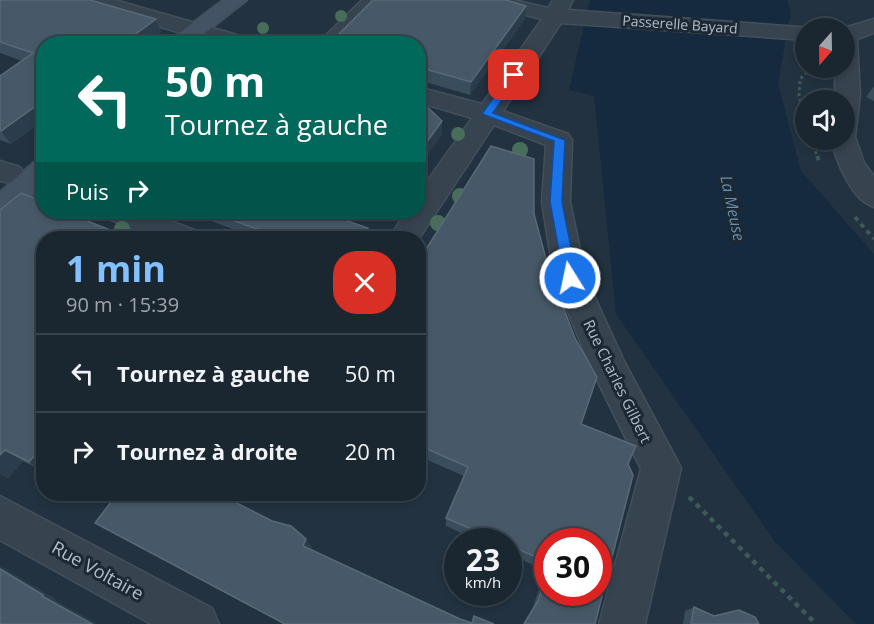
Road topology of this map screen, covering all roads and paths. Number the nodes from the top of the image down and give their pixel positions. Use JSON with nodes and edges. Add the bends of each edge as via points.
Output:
{"nodes":[{"id":1,"x":92,"y":0,"type":"edge"},
{"id":2,"x":237,"y":0,"type":"edge"},
{"id":3,"x":253,"y":0,"type":"edge"},
{"id":4,"x":374,"y":0,"type":"edge"},
{"id":5,"x":489,"y":0,"type":"edge"},
{"id":6,"x":118,"y":3,"type":"edge"},
{"id":7,"x":559,"y":8,"type":"edge"},
{"id":8,"x":874,"y":30,"type":"edge"},
{"id":9,"x":795,"y":32,"type":"edge"},
{"id":10,"x":855,"y":33,"type":"edge"},
{"id":11,"x":203,"y":36,"type":"edge"},
{"id":12,"x":336,"y":36,"type":"edge"},
{"id":13,"x":426,"y":96,"type":"edge"},
{"id":14,"x":487,"y":114,"type":"junction"},
{"id":15,"x":847,"y":150,"type":"edge"},
{"id":16,"x":36,"y":159,"type":"edge"},
{"id":17,"x":22,"y":176,"type":"edge"},
{"id":18,"x":874,"y":197,"type":"edge"},
{"id":19,"x":426,"y":205,"type":"edge"},
{"id":20,"x":0,"y":208,"type":"edge"},
{"id":21,"x":136,"y":219,"type":"edge"},
{"id":22,"x":166,"y":231,"type":"edge"},
{"id":23,"x":661,"y":468,"type":"junction"},
{"id":24,"x":0,"y":517,"type":"edge"},
{"id":25,"x":196,"y":624,"type":"edge"},
{"id":26,"x":622,"y":624,"type":"edge"},
{"id":27,"x":816,"y":624,"type":"edge"}],
"edges":[{"from":1,"to":6,"type":"street"},
{"from":2,"to":11,"type":"main road"},
{"from":3,"to":11,"type":"main road"},
{"from":4,"to":12,"type":"street"},
{"from":5,"to":7,"type":"street","name":"Passerelle Bayard"},
{"from":6,"to":11,"type":"street"},
{"from":7,"to":9,"type":"street","name":"Passerelle Bayard","via":[[579,18]]},
{"from":7,"to":14,"type":"street"},
{"from":8,"to":10,"type":"street"},
{"from":13,"to":14,"type":"street"},
{"from":14,"to":19,"type":"street"},
{"from":14,"to":23,"type":"street","name":"Rue Charles Gilbert","via":[[559,140],[556,202],[570,278],[610,370]]},
{"from":15,"to":18,"type":"street","via":[[851,165]]},
{"from":16,"to":17,"type":"main road"},
{"from":17,"to":20,"type":"main road"},
{"from":21,"to":22,"type":"street"},
{"from":23,"to":26,"type":"street"},
{"from":23,"to":27,"type":"path"},
{"from":24,"to":25,"type":"street","name":"Rue Voltaire"}]}
